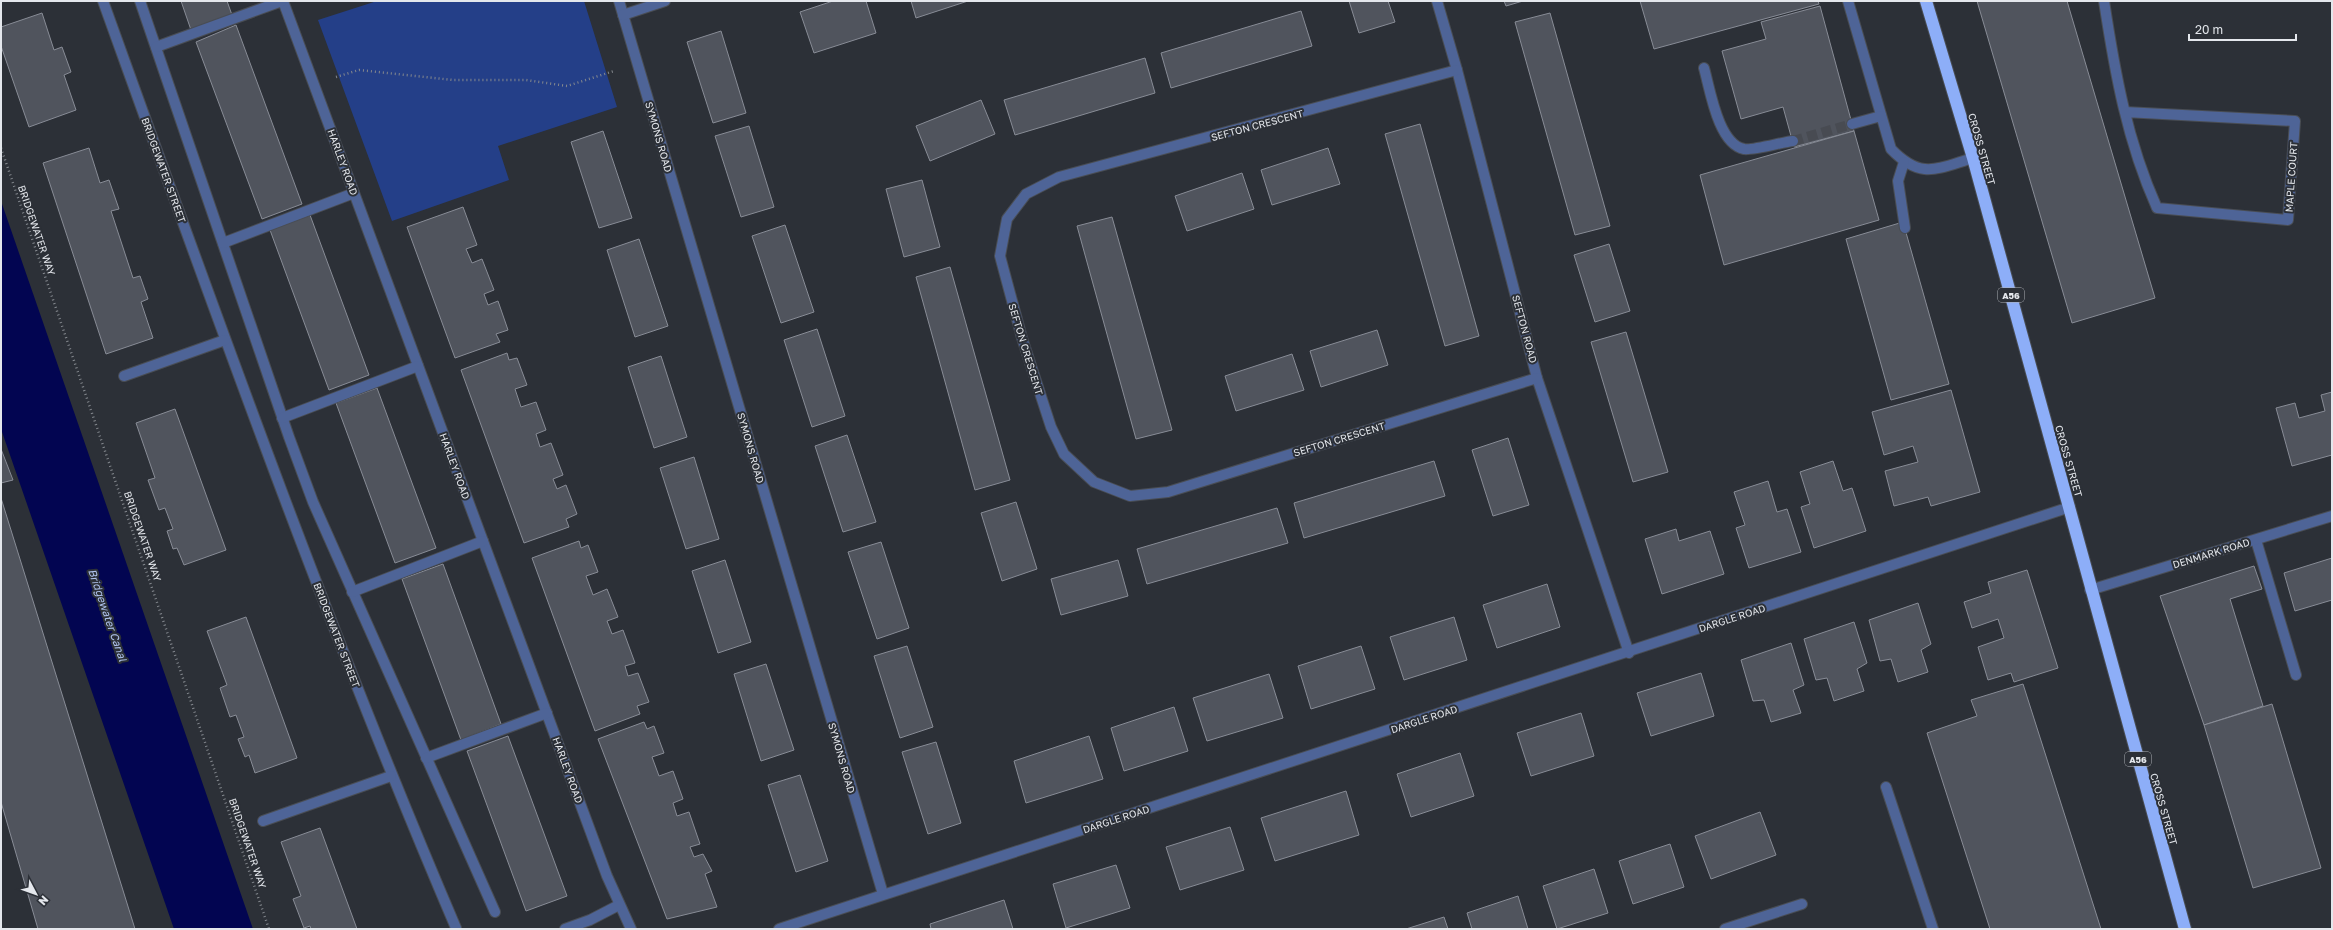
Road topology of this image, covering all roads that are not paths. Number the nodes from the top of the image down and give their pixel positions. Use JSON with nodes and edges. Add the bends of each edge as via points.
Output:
{"nodes":[{"id":1,"x":103,"y":1,"type":"edge"},
{"id":2,"x":140,"y":1,"type":"edge"},
{"id":3,"x":283,"y":1,"type":"edge"},
{"id":4,"x":619,"y":1,"type":"edge"},
{"id":5,"x":665,"y":1,"type":"edge"},
{"id":6,"x":1437,"y":1,"type":"edge"},
{"id":7,"x":1848,"y":1,"type":"edge"},
{"id":8,"x":1926,"y":1,"type":"edge"},
{"id":9,"x":2104,"y":1,"type":"edge"},
{"id":10,"x":623,"y":14,"type":"junction"},
{"id":11,"x":156,"y":47,"type":"junction"},
{"id":12,"x":1704,"y":68,"type":"dead end"},
{"id":13,"x":1457,"y":70,"type":"junction"},
{"id":14,"x":2125,"y":112,"type":"junction"},
{"id":15,"x":1881,"y":116,"type":"junction"},
{"id":16,"x":1852,"y":124,"type":"tunnel mouth"},
{"id":17,"x":1793,"y":141,"type":"tunnel mouth"},
{"id":18,"x":1973,"y":158,"type":"junction"},
{"id":19,"x":1904,"y":162,"type":"junction"},
{"id":20,"x":354,"y":193,"type":"junction"},
{"id":21,"x":1905,"y":228,"type":"dead end"},
{"id":22,"x":223,"y":243,"type":"junction"},
{"id":23,"x":225,"y":340,"type":"junction"},
{"id":24,"x":418,"y":366,"type":"junction"},
{"id":25,"x":124,"y":376,"type":"dead end"},
{"id":26,"x":1537,"y":378,"type":"junction"},
{"id":27,"x":282,"y":418,"type":"junction"},
{"id":28,"x":2070,"y":507,"type":"junction"},
{"id":29,"x":2332,"y":516,"type":"edge"},
{"id":30,"x":2256,"y":540,"type":"junction"},
{"id":31,"x":483,"y":541,"type":"junction"},
{"id":32,"x":2090,"y":590,"type":"junction"},
{"id":33,"x":352,"y":592,"type":"junction"},
{"id":34,"x":1629,"y":653,"type":"junction"},
{"id":35,"x":2296,"y":675,"type":"dead end"},
{"id":36,"x":547,"y":713,"type":"junction"},
{"id":37,"x":426,"y":758,"type":"junction"},
{"id":38,"x":391,"y":776,"type":"junction"},
{"id":39,"x":1886,"y":787,"type":"dead end"},
{"id":40,"x":263,"y":821,"type":"dead end"},
{"id":41,"x":882,"y":894,"type":"junction"},
{"id":42,"x":1802,"y":904,"type":"dead end"},
{"id":43,"x":619,"y":905,"type":"junction"},
{"id":44,"x":495,"y":912,"type":"dead end"},
{"id":45,"x":456,"y":928,"type":"dead end"},
{"id":46,"x":565,"y":929,"type":"edge"},
{"id":47,"x":631,"y":929,"type":"edge"},
{"id":48,"x":778,"y":929,"type":"edge"},
{"id":49,"x":1725,"y":929,"type":"edge"},
{"id":50,"x":1933,"y":929,"type":"edge"},
{"id":51,"x":2185,"y":929,"type":"edge"}],
"edges":[{"from":1,"to":23,"type":"street","name":"BRIDGEWATER STREET"},
{"from":2,"to":11,"type":"street"},
{"from":3,"to":11,"type":"street"},
{"from":3,"to":20,"type":"street","name":"HARLEY ROAD"},
{"from":4,"to":10,"type":"street","name":"SYMONS ROAD"},
{"from":5,"to":10,"type":"street"},
{"from":6,"to":13,"type":"street","name":"SEFTON ROAD"},
{"from":7,"to":15,"type":"street"},
{"from":8,"to":18,"type":"highway","name":"CROSS STREET","number":"A56"},
{"from":9,"to":14,"type":"street","name":"MAPLE COURT","via":[[2117,86]]},
{"from":10,"to":41,"type":"street","name":"SYMONS ROAD"},
{"from":11,"to":22,"type":"street"},
{"from":12,"to":17,"type":"street","via":[[1720,124],[1733,143],[1744,149]]},
{"from":13,"to":26,"type":"street","name":"SEFTON ROAD"},
{"from":13,"to":26,"type":"street","name":"SEFTON CRESCENT","via":[[1059,176],[1026,194],[1007,219],[1000,256],[1050,427],[1064,454],[1094,482],[1130,496],[1168,492]]},
{"from":14,"to":14,"type":"street","name":"MAPLE COURT","via":[[2143,176],[2157,208],[2288,220],[2295,121]]},
{"from":15,"to":16,"type":"street"},
{"from":15,"to":19,"type":"street","via":[[1891,149]]},
{"from":18,"to":19,"type":"street","via":[[1929,172]]},
{"from":18,"to":28,"type":"highway","name":"CROSS STREET","number":"A56"},
{"from":19,"to":21,"type":"street","via":[[1898,181]]},
{"from":20,"to":22,"type":"street"},
{"from":20,"to":24,"type":"street","name":"HARLEY ROAD"},
{"from":22,"to":27,"type":"street"},
{"from":23,"to":25,"type":"street"},
{"from":23,"to":38,"type":"street","name":"BRIDGEWATER STREET"},
{"from":24,"to":27,"type":"street"},
{"from":24,"to":31,"type":"street","name":"HARLEY ROAD"},
{"from":26,"to":34,"type":"street","name":"SEFTON ROAD"},
{"from":27,"to":33,"type":"street","via":[[313,502]]},
{"from":28,"to":32,"type":"highway","name":"CROSS STREET","number":"A56"},
{"from":28,"to":34,"type":"street","name":"DARGLE ROAD"},
{"from":29,"to":30,"type":"street","name":"DENMARK ROAD"},
{"from":30,"to":32,"type":"street","name":"DENMARK ROAD"},
{"from":30,"to":35,"type":"street"},
{"from":31,"to":33,"type":"street"},
{"from":31,"to":36,"type":"street","name":"HARLEY ROAD"},
{"from":32,"to":51,"type":"highway","name":"CROSS STREET","number":"A56"},
{"from":33,"to":37,"type":"street"},
{"from":34,"to":41,"type":"street","name":"DARGLE ROAD"},
{"from":36,"to":37,"type":"street"},
{"from":36,"to":43,"type":"street","name":"HARLEY ROAD"},
{"from":37,"to":44,"type":"street"},
{"from":38,"to":40,"type":"street"},
{"from":38,"to":45,"type":"street","name":"BRIDGEWATER STREET"},
{"from":39,"to":50,"type":"street"},
{"from":41,"to":48,"type":"street","name":"DARGLE ROAD"},
{"from":42,"to":49,"type":"street"},
{"from":43,"to":46,"type":"street"},
{"from":43,"to":47,"type":"street","name":"HARLEY ROAD"}]}
